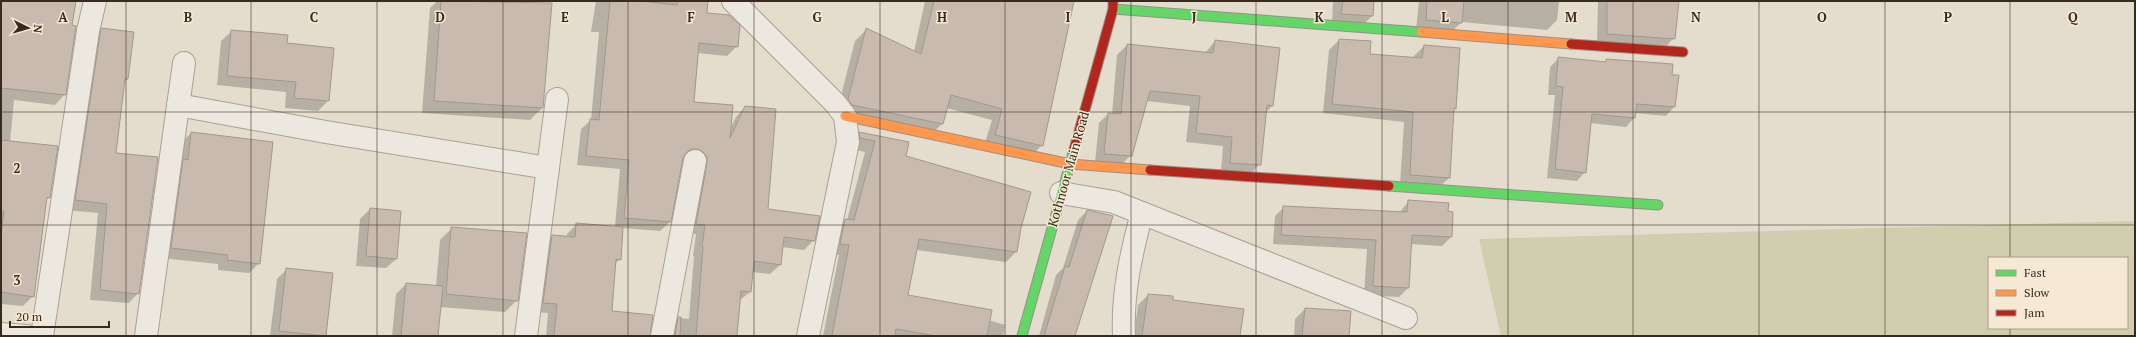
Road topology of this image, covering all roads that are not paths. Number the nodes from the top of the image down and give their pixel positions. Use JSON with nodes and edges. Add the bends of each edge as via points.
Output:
{"nodes":[{"id":1,"x":95,"y":1,"type":"edge"},
{"id":2,"x":733,"y":1,"type":"edge"},
{"id":3,"x":1113,"y":5,"type":"edge"},
{"id":4,"x":1683,"y":52,"type":"dead end"},
{"id":5,"x":184,"y":63,"type":"dead end"},
{"id":6,"x":557,"y":99,"type":"dead end"},
{"id":7,"x":178,"y":105,"type":"junction"},
{"id":8,"x":845,"y":116,"type":"junction"},
{"id":9,"x":695,"y":161,"type":"dead end"},
{"id":10,"x":1070,"y":164,"type":"junction"},
{"id":11,"x":548,"y":168,"type":"junction"},
{"id":12,"x":1060,"y":193,"type":"junction"},
{"id":13,"x":1658,"y":205,"type":"dead end"},
{"id":14,"x":1142,"y":213,"type":"junction"},
{"id":15,"x":1406,"y":318,"type":"dead end"},
{"id":16,"x":1,"y":334,"type":"edge"},
{"id":17,"x":27,"y":336,"type":"edge"},
{"id":18,"x":42,"y":336,"type":"edge"},
{"id":19,"x":146,"y":336,"type":"edge"},
{"id":20,"x":526,"y":336,"type":"edge"},
{"id":21,"x":662,"y":336,"type":"edge"},
{"id":22,"x":808,"y":336,"type":"edge"},
{"id":23,"x":1022,"y":336,"type":"edge"},
{"id":24,"x":1124,"y":336,"type":"edge"}],
"edges":[{"from":1,"to":18,"type":"street","via":[[88,31]]},
{"from":2,"to":8,"type":"street","via":[[836,103]]},
{"from":3,"to":4,"type":"street"},
{"from":3,"to":10,"type":"street","name":"Kothnoor Main Road"},
{"from":5,"to":7,"type":"street"},
{"from":6,"to":11,"type":"street"},
{"from":7,"to":11,"type":"street"},
{"from":7,"to":19,"type":"street"},
{"from":8,"to":10,"type":"street"},
{"from":8,"to":22,"type":"street","via":[[848,142]]},
{"from":9,"to":21,"type":"street"},
{"from":10,"to":12,"type":"street","name":"Kothnoor Main Road"},
{"from":10,"to":13,"type":"street"},
{"from":11,"to":20,"type":"street"},
{"from":12,"to":14,"type":"street","via":[[1114,202]]},
{"from":12,"to":23,"type":"street","name":"Kothnoor Main Road"},
{"from":14,"to":15,"type":"street"},
{"from":14,"to":24,"type":"street","via":[[1123,305]]},
{"from":16,"to":17,"type":"street"}]}
